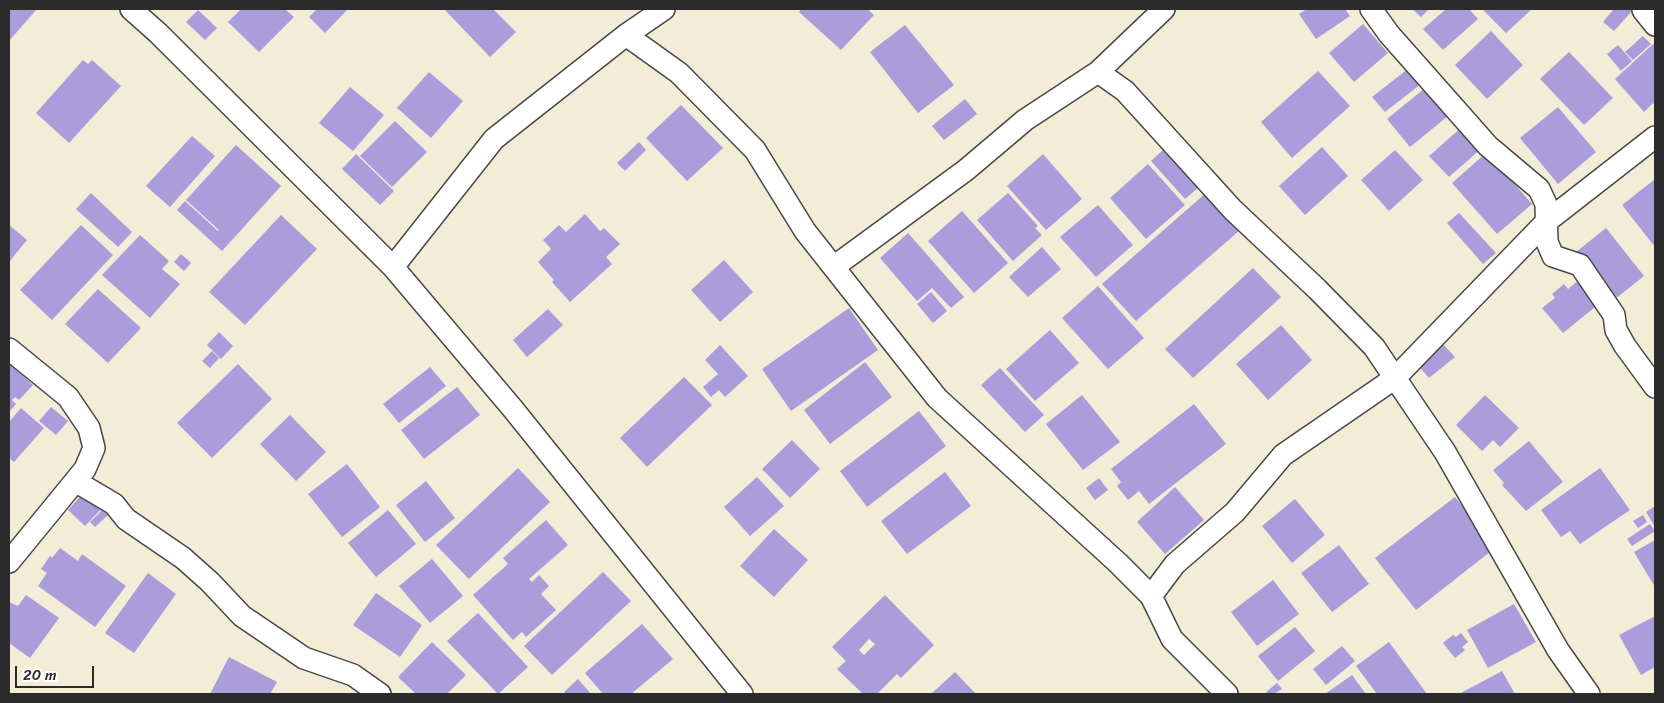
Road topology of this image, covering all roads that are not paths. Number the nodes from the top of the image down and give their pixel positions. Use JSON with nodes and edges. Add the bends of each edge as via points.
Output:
{"nodes":[{"id":1,"x":131,"y":9,"type":"edge"},
{"id":2,"x":664,"y":9,"type":"edge"},
{"id":3,"x":1164,"y":9,"type":"edge"},
{"id":4,"x":1371,"y":9,"type":"edge"},
{"id":5,"x":626,"y":35,"type":"junction"},
{"id":6,"x":1098,"y":72,"type":"junction"},
{"id":7,"x":1655,"y":137,"type":"edge"},
{"id":8,"x":1546,"y":222,"type":"junction"},
{"id":9,"x":835,"y":266,"type":"junction"},
{"id":10,"x":393,"y":267,"type":"junction"},
{"id":11,"x":9,"y":349,"type":"edge"},
{"id":12,"x":1396,"y":378,"type":"junction"},
{"id":13,"x":1655,"y":387,"type":"edge"},
{"id":14,"x":75,"y":481,"type":"junction"},
{"id":15,"x":9,"y":562,"type":"edge"},
{"id":16,"x":1151,"y":596,"type":"junction"},
{"id":17,"x":380,"y":694,"type":"edge"},
{"id":18,"x":742,"y":694,"type":"edge"},
{"id":19,"x":1227,"y":694,"type":"edge"},
{"id":20,"x":1588,"y":694,"type":"edge"}],
"edges":[{"from":1,"to":10,"type":"street","via":[[158,32]]},
{"from":2,"to":5,"type":"street"},
{"from":3,"to":6,"type":"street"},
{"from":4,"to":8,"type":"street","via":[[1389,34],[1488,146],[1540,189],[1546,204]]},
{"from":5,"to":9,"type":"street","via":[[686,79],[755,150],[805,231]]},
{"from":5,"to":10,"type":"street","via":[[494,139]]},
{"from":6,"to":9,"type":"street","via":[[1025,120],[966,170]]},
{"from":6,"to":12,"type":"street","via":[[1125,92],[1233,210],[1349,321],[1374,347]]},
{"from":7,"to":8,"type":"street"},
{"from":8,"to":12,"type":"street"},
{"from":8,"to":13,"type":"street","via":[[1547,242],[1553,256],[1580,265],[1614,315],[1616,330],[1625,346]]},
{"from":9,"to":16,"type":"street","via":[[937,398]]},
{"from":10,"to":18,"type":"street","via":[[513,409]]},
{"from":11,"to":14,"type":"street","via":[[68,397],[89,428],[94,448]]},
{"from":12,"to":16,"type":"street","via":[[1283,455],[1235,512],[1175,564]]},
{"from":12,"to":20,"type":"street","via":[[1445,452],[1558,650]]},
{"from":14,"to":15,"type":"street"},
{"from":14,"to":17,"type":"street","via":[[114,504],[126,519],[183,558],[242,616],[304,658],[353,675]]},
{"from":16,"to":19,"type":"street","via":[[1172,639]]}]}
